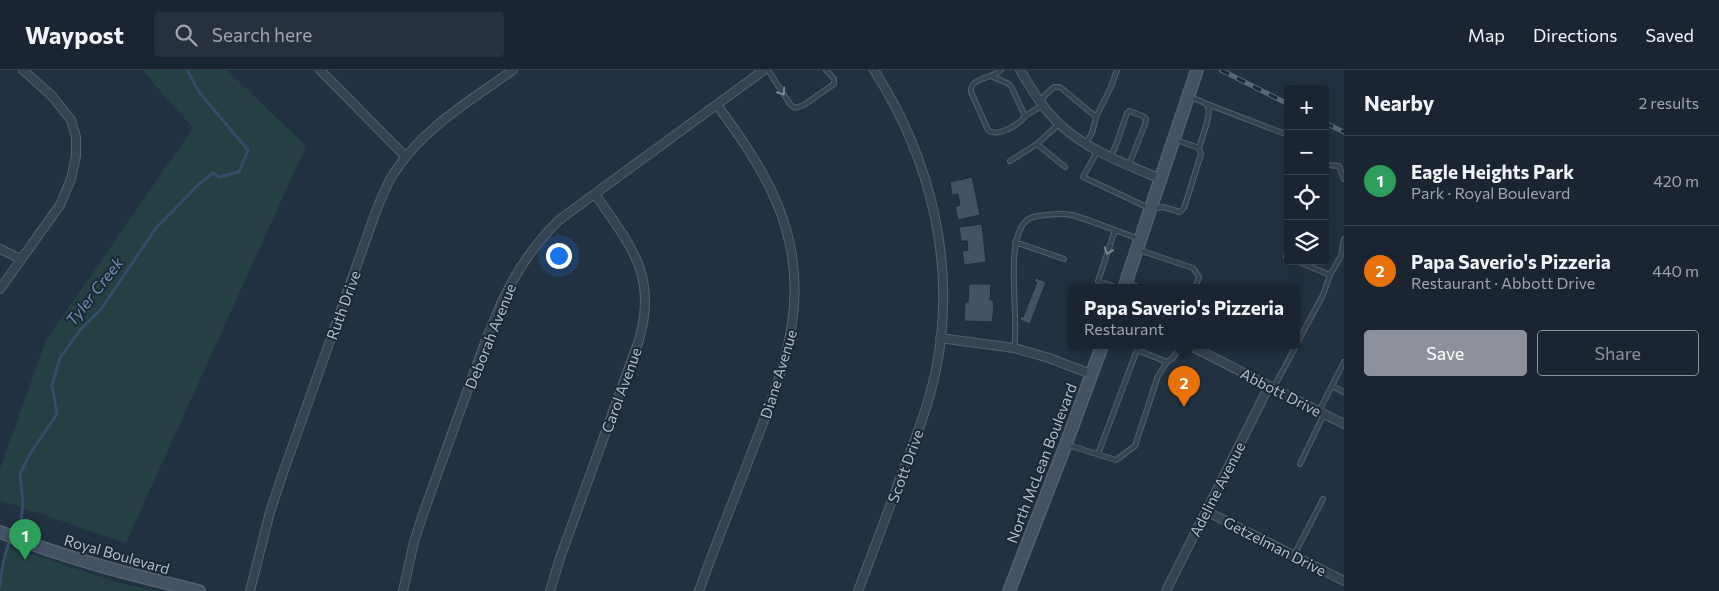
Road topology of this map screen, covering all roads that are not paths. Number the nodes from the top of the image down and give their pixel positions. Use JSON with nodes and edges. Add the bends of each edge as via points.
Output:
{"nodes":[{"id":1,"x":23,"y":70,"type":"edge"},
{"id":2,"x":320,"y":70,"type":"edge"},
{"id":3,"x":513,"y":70,"type":"edge"},
{"id":4,"x":766,"y":70,"type":"edge"},
{"id":5,"x":826,"y":70,"type":"edge"},
{"id":6,"x":874,"y":70,"type":"edge"},
{"id":7,"x":1001,"y":70,"type":"edge"},
{"id":8,"x":1020,"y":70,"type":"edge"},
{"id":9,"x":1117,"y":70,"type":"edge"},
{"id":10,"x":1197,"y":70,"type":"edge"},
{"id":11,"x":991,"y":76,"type":"junction"},
{"id":12,"x":1188,"y":97,"type":"junction"},
{"id":13,"x":1040,"y":102,"type":"junction"},
{"id":14,"x":1207,"y":104,"type":"junction"},
{"id":15,"x":717,"y":105,"type":"junction"},
{"id":16,"x":1025,"y":116,"type":"junction"},
{"id":17,"x":1096,"y":117,"type":"junction"},
{"id":18,"x":1059,"y":124,"type":"junction"},
{"id":19,"x":1284,"y":133,"type":"edge"},
{"id":20,"x":1174,"y":140,"type":"junction"},
{"id":21,"x":1037,"y":144,"type":"junction"},
{"id":22,"x":1085,"y":144,"type":"junction"},
{"id":23,"x":1198,"y":148,"type":"junction"},
{"id":24,"x":1098,"y":150,"type":"junction"},
{"id":25,"x":1111,"y":156,"type":"junction"},
{"id":26,"x":406,"y":157,"type":"junction"},
{"id":27,"x":1010,"y":160,"type":"dead end"},
{"id":28,"x":1129,"y":165,"type":"junction"},
{"id":29,"x":1329,"y":165,"type":"edge"},
{"id":30,"x":1065,"y":167,"type":"dead end"},
{"id":31,"x":1162,"y":179,"type":"junction"},
{"id":32,"x":1344,"y":179,"type":"edge"},
{"id":33,"x":595,"y":194,"type":"junction"},
{"id":34,"x":1151,"y":209,"type":"junction"},
{"id":35,"x":1115,"y":230,"type":"junction"},
{"id":36,"x":1344,"y":238,"type":"edge"},
{"id":37,"x":1015,"y":242,"type":"junction"},
{"id":38,"x":1139,"y":245,"type":"junction"},
{"id":39,"x":0,"y":249,"type":"edge"},
{"id":40,"x":21,"y":259,"type":"junction"},
{"id":41,"x":1064,"y":259,"type":"dead end"},
{"id":42,"x":1306,"y":265,"type":"edge"},
{"id":43,"x":1330,"y":275,"type":"junction"},
{"id":44,"x":1115,"y":284,"type":"edge"},
{"id":45,"x":1124,"y":284,"type":"edge"},
{"id":46,"x":1196,"y":284,"type":"edge"},
{"id":47,"x":0,"y":289,"type":"edge"},
{"id":48,"x":940,"y":338,"type":"junction"},
{"id":49,"x":1300,"y":338,"type":"edge"},
{"id":50,"x":1014,"y":348,"type":"junction"},
{"id":51,"x":1101,"y":349,"type":"edge"},
{"id":52,"x":1178,"y":349,"type":"edge"},
{"id":53,"x":1196,"y":349,"type":"edge"},
{"id":54,"x":1294,"y":349,"type":"edge"},
{"id":55,"x":1344,"y":361,"type":"edge"},
{"id":56,"x":1168,"y":362,"type":"junction"},
{"id":57,"x":1091,"y":374,"type":"junction"},
{"id":58,"x":1269,"y":386,"type":"junction"},
{"id":59,"x":1332,"y":386,"type":"junction"},
{"id":60,"x":1344,"y":392,"type":"edge"},
{"id":61,"x":1322,"y":413,"type":"junction"},
{"id":62,"x":1344,"y":424,"type":"edge"},
{"id":63,"x":1066,"y":444,"type":"junction"},
{"id":64,"x":1098,"y":454,"type":"junction"},
{"id":65,"x":1300,"y":464,"type":"dead end"},
{"id":66,"x":1323,"y":499,"type":"dead end"},
{"id":67,"x":1206,"y":511,"type":"junction"},
{"id":68,"x":0,"y":532,"type":"edge"},
{"id":69,"x":1294,"y":555,"type":"junction"},
{"id":70,"x":1344,"y":581,"type":"edge"},
{"id":71,"x":199,"y":591,"type":"edge"},
{"id":72,"x":250,"y":591,"type":"edge"},
{"id":73,"x":403,"y":591,"type":"edge"},
{"id":74,"x":550,"y":591,"type":"edge"},
{"id":75,"x":699,"y":591,"type":"edge"},
{"id":76,"x":858,"y":591,"type":"edge"},
{"id":77,"x":1009,"y":591,"type":"edge"},
{"id":78,"x":1166,"y":591,"type":"edge"}],
"edges":[{"from":1,"to":40,"type":"street","via":[[65,112],[77,143],[71,179],[64,197]]},
{"from":2,"to":26,"type":"street"},
{"from":3,"to":26,"type":"street","name":"Ruth Drive","via":[[445,118]]},
{"from":4,"to":5,"type":"lane","one_way":true,"via":[[795,108],[800,108],[834,84],[834,78]]},
{"from":4,"to":15,"type":"street","name":"Deborah Avenue"},
{"from":6,"to":48,"type":"street","name":"Scott Drive","via":[[911,137],[931,197],[943,280]]},
{"from":7,"to":11,"type":"lane"},
{"from":8,"to":13,"type":"street"},
{"from":9,"to":17,"type":"lane"},
{"from":10,"to":12,"type":"main road"},
{"from":11,"to":16,"type":"lane","via":[[1012,88]]},
{"from":11,"to":16,"type":"lane","via":[[970,88],[988,130],[997,134],[1022,121]]},
{"from":12,"to":14,"type":"lane"},
{"from":12,"to":20,"type":"main road"},
{"from":13,"to":16,"type":"lane","via":[[1038,108]]},
{"from":13,"to":17,"type":"lane","via":[[1054,87],[1060,87]]},
{"from":13,"to":18,"type":"street"},
{"from":14,"to":19,"type":"lane"},
{"from":14,"to":23,"type":"lane","via":[[1209,111]]},
{"from":15,"to":33,"type":"street","name":"Deborah Avenue"},
{"from":15,"to":75,"type":"street","name":"Diane Avenue","via":[[764,174],[777,202],[786,228],[795,291],[788,349],[777,386]]},
{"from":17,"to":22,"type":"lane"},
{"from":18,"to":21,"type":"lane"},
{"from":18,"to":22,"type":"street"},
{"from":20,"to":23,"type":"lane"},
{"from":20,"to":31,"type":"main road"},
{"from":21,"to":27,"type":"lane"},
{"from":21,"to":30,"type":"lane"},
{"from":22,"to":24,"type":"street"},
{"from":23,"to":34,"type":"lane","via":[[1201,154],[1184,208],[1180,212],[1163,207]]},
{"from":24,"to":25,"type":"street"},
{"from":24,"to":34,"type":"lane","via":[[1084,177]]},
{"from":25,"to":28,"type":"street"},
{"from":25,"to":28,"type":"lane","via":[[1127,112],[1144,116],[1145,124]]},
{"from":26,"to":72,"type":"street","name":"Ruth Drive","via":[[391,178],[375,214],[283,473]]},
{"from":28,"to":31,"type":"street"},
{"from":29,"to":32,"type":"lane","via":[[1339,166]]},
{"from":31,"to":34,"type":"main road"},
{"from":33,"to":73,"type":"street","name":"Deborah Avenue","via":[[548,232],[525,260],[507,290],[423,514]]},
{"from":33,"to":74,"type":"street","name":"Carol Avenue","via":[[639,263],[645,313],[639,340]]},
{"from":34,"to":38,"type":"main road"},
{"from":35,"to":37,"type":"lane","via":[[1071,215],[1044,215],[1027,220]]},
{"from":35,"to":38,"type":"lane"},
{"from":35,"to":44,"type":"lane","one_way":true,"via":[[1098,280]]},
{"from":36,"to":43,"type":"lane","via":[[1341,256]]},
{"from":37,"to":41,"type":"lane"},
{"from":37,"to":50,"type":"lane"},
{"from":38,"to":45,"type":"main road"},
{"from":38,"to":46,"type":"lane","via":[[1193,268],[1199,276]]},
{"from":39,"to":40,"type":"street"},
{"from":40,"to":47,"type":"street"},
{"from":42,"to":43,"type":"lane"},
{"from":43,"to":49,"type":"lane"},
{"from":48,"to":50,"type":"street"},
{"from":48,"to":76,"type":"street","name":"Scott Drive","via":[[936,370],[917,435]]},
{"from":50,"to":57,"type":"street"},
{"from":51,"to":57,"type":"main road","name":"North McLean Boulevard"},
{"from":52,"to":56,"type":"lane"},
{"from":53,"to":58,"type":"street","name":"Abbott Drive"},
{"from":54,"to":58,"type":"lane","via":[[1274,386]]},
{"from":55,"to":59,"type":"lane"},
{"from":56,"to":64,"type":"lane","via":[[1158,376],[1134,446],[1116,460]]},
{"from":56,"to":64,"type":"lane","via":[[1138,350]]},
{"from":57,"to":63,"type":"main road","name":"North McLean Boulevard"},
{"from":58,"to":61,"type":"street","name":"Abbott Drive"},
{"from":58,"to":67,"type":"street","name":"Adeline Avenue"},
{"from":59,"to":60,"type":"lane"},
{"from":59,"to":61,"type":"lane"},
{"from":61,"to":62,"type":"street","name":"Abbott Drive"},
{"from":61,"to":65,"type":"lane"},
{"from":63,"to":64,"type":"lane"},
{"from":63,"to":77,"type":"main road","name":"North McLean Boulevard"},
{"from":66,"to":69,"type":"lane"},
{"from":67,"to":69,"type":"street","name":"Getzelman Drive"},
{"from":67,"to":78,"type":"street","name":"Adeline Avenue"},
{"from":68,"to":71,"type":"main road","name":"Royal Boulevard","via":[[111,569]]},
{"from":69,"to":70,"type":"street","name":"Getzelman Drive"}]}
